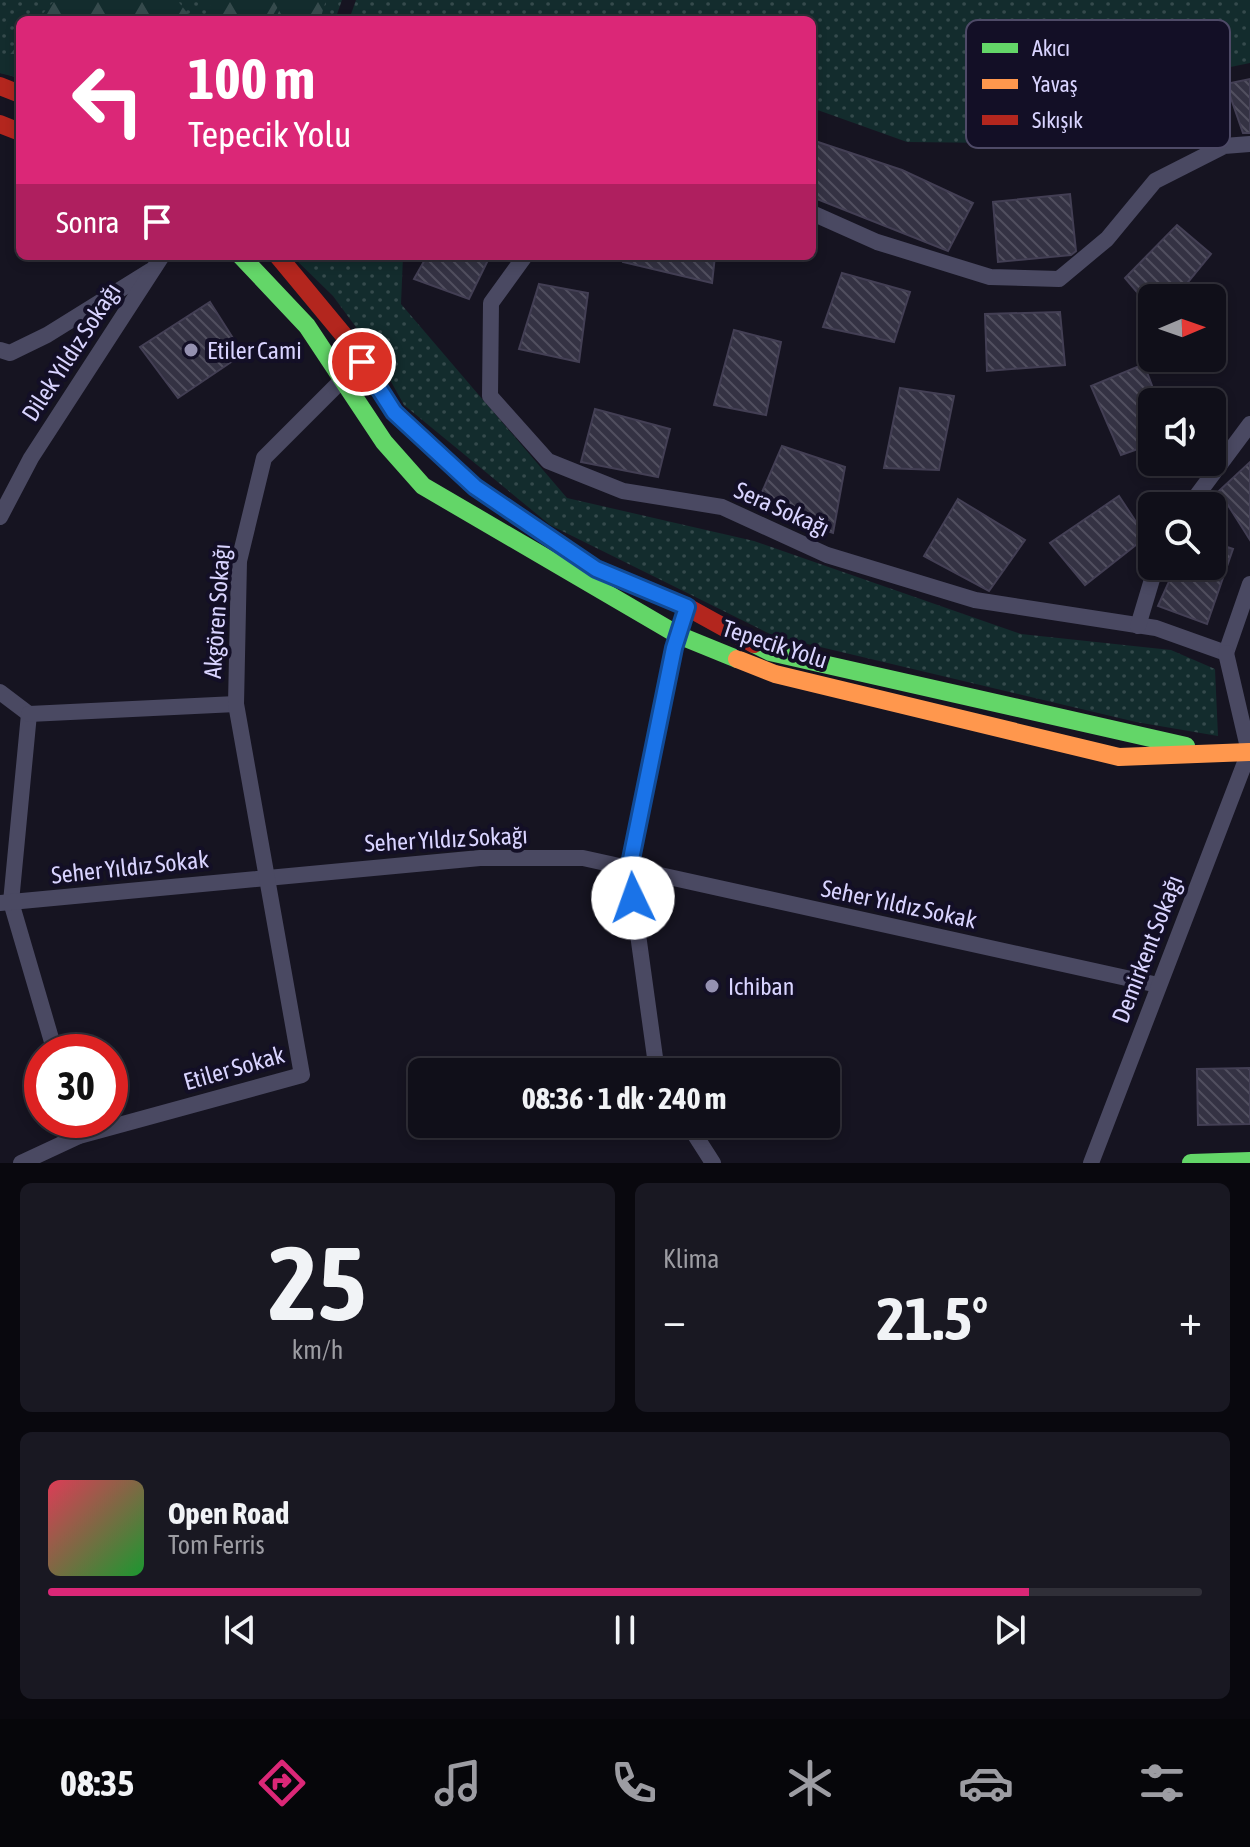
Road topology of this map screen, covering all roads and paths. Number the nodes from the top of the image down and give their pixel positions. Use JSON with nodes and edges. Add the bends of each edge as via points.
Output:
{"nodes":[{"id":1,"x":1250,"y":144,"type":"edge"},
{"id":2,"x":1230,"y":146,"type":"edge"},
{"id":3,"x":1220,"y":148,"type":"edge"},
{"id":4,"x":816,"y":215,"type":"edge"},
{"id":5,"x":245,"y":260,"type":"edge"},
{"id":6,"x":281,"y":260,"type":"edge"},
{"id":7,"x":522,"y":260,"type":"edge"},
{"id":8,"x":158,"y":262,"type":"edge"},
{"id":9,"x":0,"y":350,"type":"edge"},
{"id":10,"x":362,"y":362,"type":"junction"},
{"id":11,"x":341,"y":381,"type":"junction"},
{"id":12,"x":1250,"y":424,"type":"edge"},
{"id":13,"x":1199,"y":492,"type":"edge"},
{"id":14,"x":0,"y":517,"type":"edge"},
{"id":15,"x":1152,"y":580,"type":"edge"},
{"id":16,"x":1250,"y":584,"type":"edge"},
{"id":17,"x":687,"y":607,"type":"junction"},
{"id":18,"x":1138,"y":626,"type":"junction"},
{"id":19,"x":678,"y":635,"type":"junction"},
{"id":20,"x":1226,"y":653,"type":"junction"},
{"id":21,"x":0,"y":692,"type":"edge"},
{"id":22,"x":236,"y":704,"type":"junction"},
{"id":23,"x":29,"y":714,"type":"junction"},
{"id":24,"x":1249,"y":752,"type":"edge"},
{"id":25,"x":629,"y":869,"type":"junction"},
{"id":26,"x":265,"y":876,"type":"junction"},
{"id":27,"x":6,"y":902,"type":"edge"},
{"id":28,"x":1158,"y":985,"type":"junction"},
{"id":29,"x":49,"y":1034,"type":"edge"},
{"id":30,"x":655,"y":1058,"type":"edge"},
{"id":31,"x":128,"y":1116,"type":"edge"},
{"id":32,"x":61,"y":1138,"type":"edge"},
{"id":33,"x":697,"y":1138,"type":"edge"},
{"id":34,"x":1250,"y":1161,"type":"edge"},
{"id":35,"x":21,"y":1163,"type":"edge"},
{"id":36,"x":713,"y":1163,"type":"edge"},
{"id":37,"x":1091,"y":1163,"type":"edge"},
{"id":38,"x":1191,"y":1163,"type":"edge"}],
"edges":[{"from":1,"to":2,"type":"street"},
{"from":3,"to":4,"type":"street","via":[[1155,181],[1107,239],[1059,279],[990,277],[877,242]]},
{"from":5,"to":11,"type":"main road","name":"Tepecik Yolu","via":[[307,326]]},
{"from":6,"to":10,"type":"main road","name":"Tepecik Yolu"},
{"from":7,"to":18,"type":"street","name":"Sera Sokağı","via":[[491,303],[490,396],[548,461],[623,491],[722,507],[827,555],[975,600]]},
{"from":8,"to":9,"type":"street","via":[[47,335],[10,353]]},
{"from":8,"to":14,"type":"street","name":"Dilek Yıldız Sokağı","via":[[31,458]]},
{"from":10,"to":11,"type":"main road"},
{"from":10,"to":17,"type":"main road","name":"Tepecik Yolu","via":[[394,412],[475,487],[596,569]]},
{"from":11,"to":19,"type":"main road","name":"Tepecik Yolu","via":[[423,486]]},
{"from":11,"to":22,"type":"street","name":"Akgören Sokağı","via":[[264,458],[239,561]]},
{"from":12,"to":13,"type":"street"},
{"from":15,"to":18,"type":"street"},
{"from":16,"to":20,"type":"street"},
{"from":17,"to":19,"type":"main road"},
{"from":17,"to":24,"type":"main road","name":"Tepecik Yolu","via":[[770,652],[1183,745]]},
{"from":18,"to":20,"type":"street","name":"Sera Sokağı","via":[[1182,634]]},
{"from":19,"to":24,"type":"main road","name":"Tepecik Yolu","via":[[775,674],[1119,757]]},
{"from":19,"to":25,"type":"street"},
{"from":20,"to":24,"type":"street"},
{"from":21,"to":23,"type":"street"},
{"from":22,"to":23,"type":"street"},
{"from":22,"to":26,"type":"street","name":"Akgören Sokağı"},
{"from":23,"to":27,"type":"street"},
{"from":24,"to":28,"type":"street","name":"Demirkent Sokağı"},
{"from":25,"to":26,"type":"street","name":"Seher Yıldız Sokağı","via":[[583,858],[480,858]]},
{"from":25,"to":28,"type":"street","name":"Seher Yıldız Sokak"},
{"from":25,"to":30,"type":"street"},
{"from":26,"to":27,"type":"street","name":"Seher Yıldız Sokak"},
{"from":26,"to":31,"type":"street","name":"Etiler Sokak","via":[[302,1075]]},
{"from":27,"to":29,"type":"street"},
{"from":28,"to":37,"type":"street","name":"Demirkent Sokağı"},
{"from":32,"to":35,"type":"street"},
{"from":33,"to":36,"type":"street"},
{"from":34,"to":38,"type":"main road"}]}
